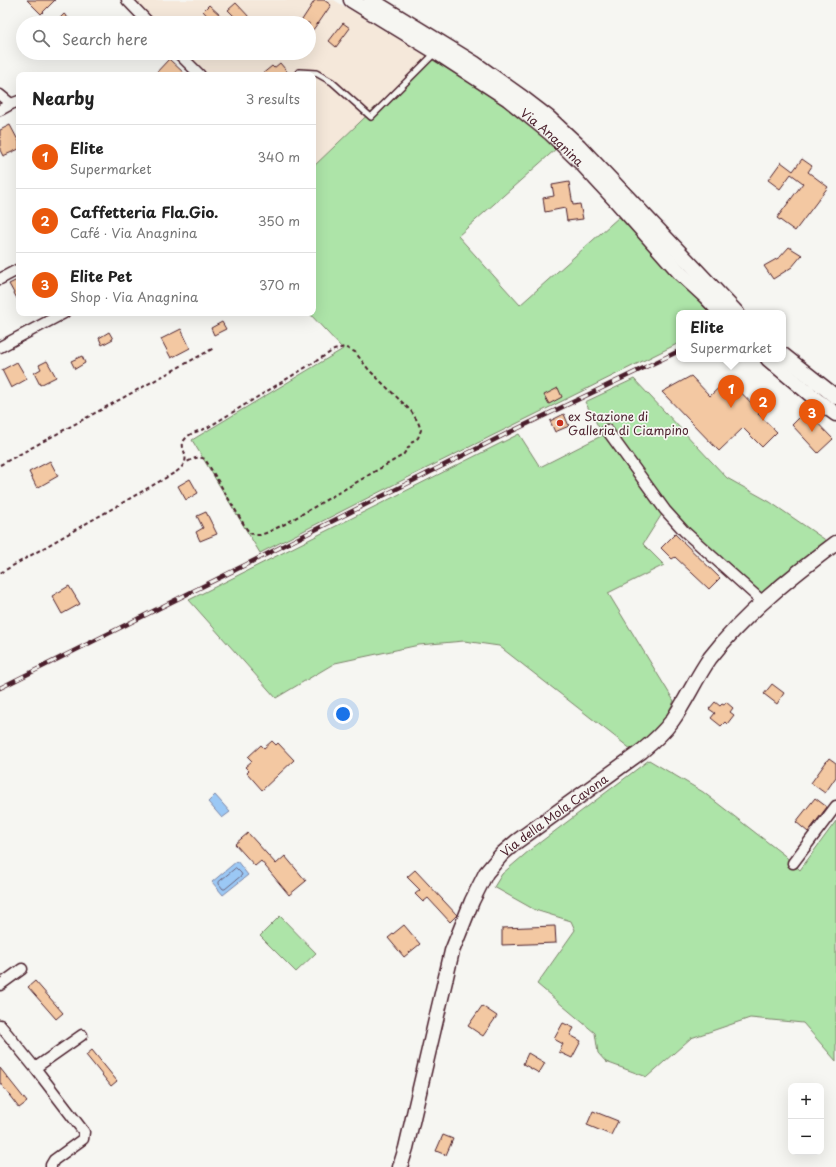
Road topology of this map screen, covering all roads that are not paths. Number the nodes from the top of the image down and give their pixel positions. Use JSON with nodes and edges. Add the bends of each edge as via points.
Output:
{"nodes":[{"id":1,"x":127,"y":0,"type":"edge"},
{"id":2,"x":351,"y":0,"type":"edge"},
{"id":3,"x":371,"y":0,"type":"edge"},
{"id":4,"x":142,"y":16,"type":"edge"},
{"id":5,"x":436,"y":52,"type":"junction"},
{"id":6,"x":185,"y":60,"type":"edge"},
{"id":7,"x":197,"y":72,"type":"edge"},
{"id":8,"x":316,"y":73,"type":"edge"},
{"id":9,"x":0,"y":95,"type":"edge"},
{"id":10,"x":15,"y":102,"type":"edge"},
{"id":11,"x":0,"y":110,"type":"edge"},
{"id":12,"x":16,"y":270,"type":"edge"},
{"id":13,"x":0,"y":278,"type":"edge"},
{"id":14,"x":717,"y":310,"type":"edge"},
{"id":15,"x":734,"y":310,"type":"edge"},
{"id":16,"x":58,"y":316,"type":"edge"},
{"id":17,"x":0,"y":347,"type":"edge"},
{"id":18,"x":786,"y":360,"type":"edge"},
{"id":19,"x":774,"y":362,"type":"edge"},
{"id":20,"x":794,"y":372,"type":"junction"},
{"id":21,"x":836,"y":397,"type":"edge"},
{"id":22,"x":836,"y":414,"type":"edge"},
{"id":23,"x":607,"y":430,"type":"dead end"},
{"id":24,"x":836,"y":543,"type":"edge"},
{"id":25,"x":763,"y":602,"type":"junction"},
{"id":26,"x":836,"y":806,"type":"edge"},
{"id":27,"x":794,"y":863,"type":"dead end"},
{"id":28,"x":22,"y":969,"type":"dead end"},
{"id":29,"x":0,"y":985,"type":"edge"},
{"id":30,"x":0,"y":1025,"type":"edge"},
{"id":31,"x":82,"y":1035,"type":"dead end"},
{"id":32,"x":35,"y":1068,"type":"junction"},
{"id":33,"x":51,"y":1167,"type":"edge"},
{"id":34,"x":400,"y":1167,"type":"edge"}],
"edges":[{"from":1,"to":4,"type":"street"},
{"from":2,"to":5,"type":"main road","name":"Via Anagnina"},
{"from":3,"to":15,"type":"main road","name":"Via Anagnina","via":[[474,63],[549,118],[579,146]]},
{"from":5,"to":8,"type":"lane","via":[[371,117],[332,82]]},
{"from":5,"to":14,"type":"main road","name":"Via Anagnina","via":[[508,99],[562,144]]},
{"from":6,"to":7,"type":"street"},
{"from":9,"to":10,"type":"street"},
{"from":10,"to":11,"type":"street"},
{"from":12,"to":13,"type":"street"},
{"from":16,"to":17,"type":"street"},
{"from":18,"to":20,"type":"main road"},
{"from":19,"to":20,"type":"main road"},
{"from":20,"to":21,"type":"main road"},
{"from":20,"to":22,"type":"main road"},
{"from":23,"to":25,"type":"street","via":[[665,510],[684,531]]},
{"from":24,"to":25,"type":"main road","name":"Via della Mola Cavona"},
{"from":25,"to":34,"type":"main road","name":"Via della Mola Cavona","via":[[710,658],[671,721],[657,738],[642,752],[516,842],[486,873],[452,951]]},
{"from":26,"to":27,"type":"street"},
{"from":28,"to":29,"type":"street"},
{"from":30,"to":32,"type":"street"},
{"from":31,"to":32,"type":"street"},
{"from":32,"to":33,"type":"street","via":[[84,1132],[83,1139],[54,1160]]}]}
